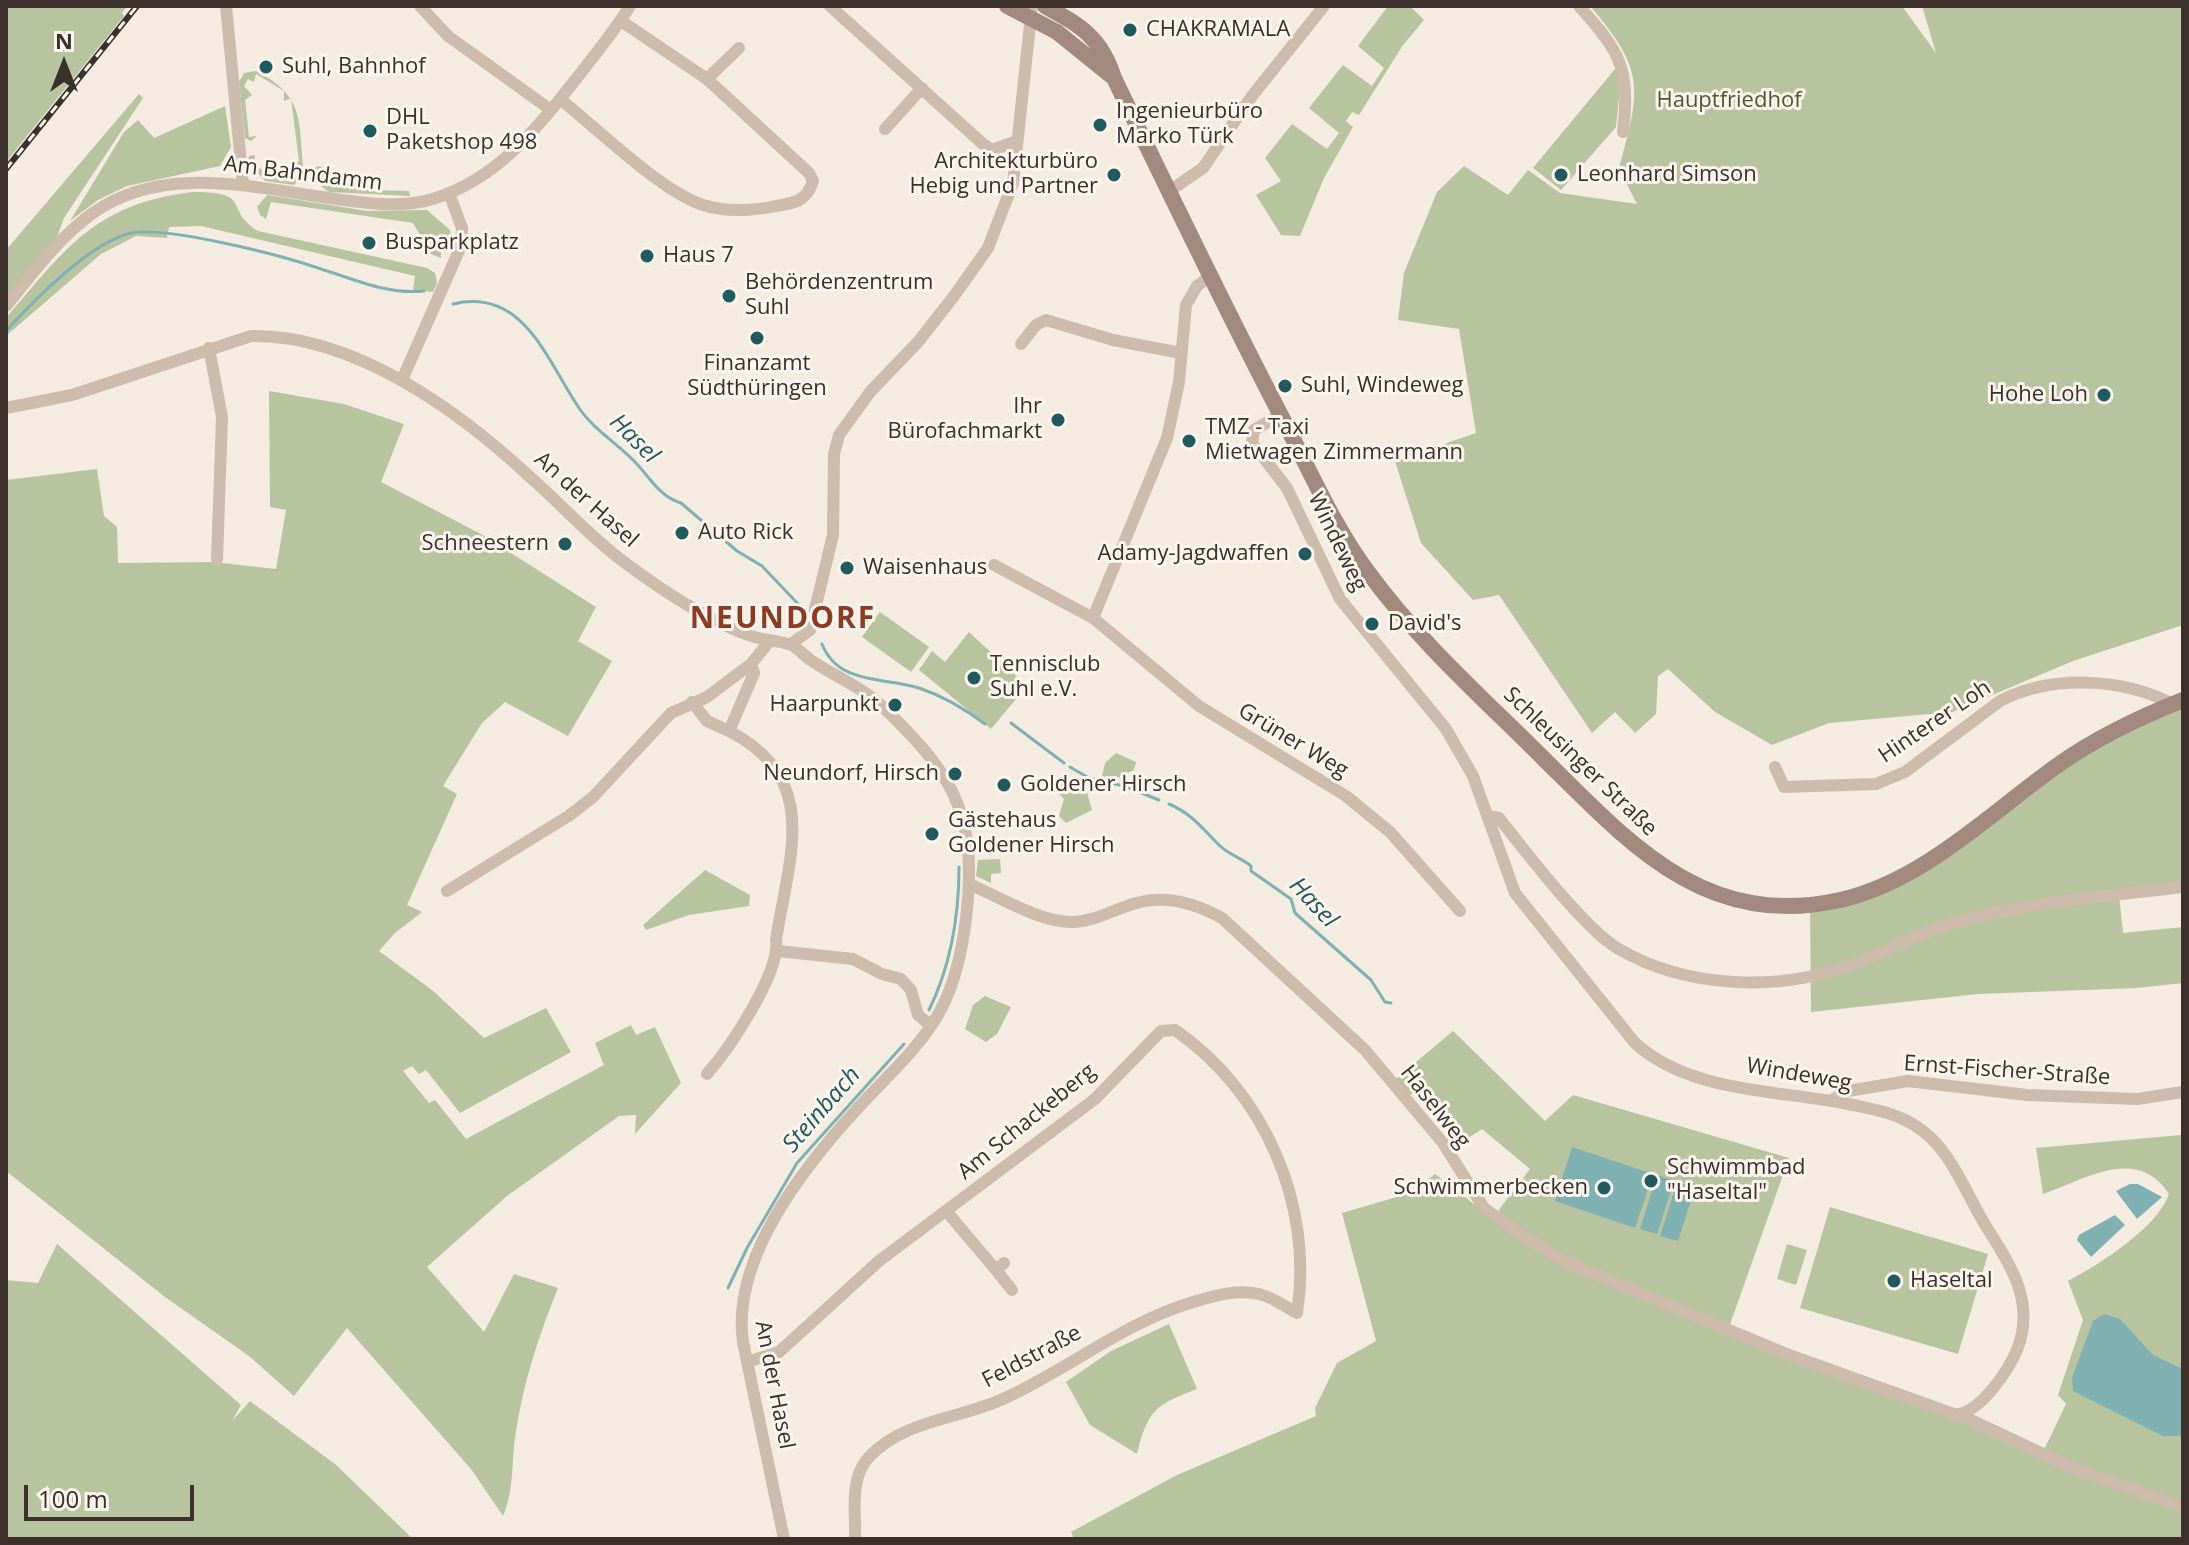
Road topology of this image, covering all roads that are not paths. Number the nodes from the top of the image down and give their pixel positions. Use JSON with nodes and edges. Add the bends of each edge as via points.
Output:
{"nodes":[{"id":1,"x":226,"y":6,"type":"edge"},
{"id":2,"x":420,"y":6,"type":"edge"},
{"id":3,"x":630,"y":6,"type":"edge"},
{"id":4,"x":830,"y":6,"type":"edge"},
{"id":5,"x":1007,"y":6,"type":"edge"},
{"id":6,"x":1032,"y":6,"type":"edge"},
{"id":7,"x":1045,"y":6,"type":"edge"},
{"id":8,"x":1324,"y":6,"type":"edge"},
{"id":9,"x":1579,"y":6,"type":"edge"},
{"id":10,"x":621,"y":21,"type":"junction"},
{"id":11,"x":1059,"y":24,"type":"junction"},
{"id":12,"x":739,"y":48,"type":"dead end"},
{"id":13,"x":707,"y":79,"type":"junction"},
{"id":14,"x":922,"y":88,"type":"junction"},
{"id":15,"x":560,"y":99,"type":"junction"},
{"id":16,"x":551,"y":110,"type":"junction"},
{"id":17,"x":885,"y":129,"type":"dead end"},
{"id":18,"x":1623,"y":132,"type":"dead end"},
{"id":19,"x":1017,"y":141,"type":"junction"},
{"id":20,"x":243,"y":184,"type":"junction"},
{"id":21,"x":1168,"y":192,"type":"junction"},
{"id":22,"x":449,"y":193,"type":"junction"},
{"id":23,"x":1209,"y":277,"type":"junction"},
{"id":24,"x":6,"y":306,"type":"edge"},
{"id":25,"x":1021,"y":344,"type":"dead end"},
{"id":26,"x":209,"y":348,"type":"junction"},
{"id":27,"x":1181,"y":353,"type":"junction"},
{"id":28,"x":404,"y":374,"type":"junction"},
{"id":29,"x":6,"y":408,"type":"edge"},
{"id":30,"x":1280,"y":415,"type":"junction"},
{"id":31,"x":217,"y":559,"type":"dead end"},
{"id":32,"x":994,"y":565,"type":"dead end"},
{"id":33,"x":1093,"y":618,"type":"junction"},
{"id":34,"x":769,"y":642,"type":"junction"},
{"id":35,"x":791,"y":644,"type":"junction"},
{"id":36,"x":751,"y":664,"type":"junction"},
{"id":37,"x":692,"y":702,"type":"junction"},
{"id":38,"x":2178,"y":702,"type":"edge"},
{"id":39,"x":729,"y":731,"type":"junction"},
{"id":40,"x":1775,"y":767,"type":"dead end"},
{"id":41,"x":1488,"y":816,"type":"junction"},
{"id":42,"x":969,"y":884,"type":"junction"},
{"id":43,"x":2183,"y":887,"type":"edge"},
{"id":44,"x":447,"y":891,"type":"dead end"},
{"id":45,"x":1460,"y":911,"type":"dead end"},
{"id":46,"x":778,"y":951,"type":"junction"},
{"id":47,"x":930,"y":1025,"type":"junction"},
{"id":48,"x":707,"y":1074,"type":"dead end"},
{"id":49,"x":2183,"y":1092,"type":"edge"},
{"id":50,"x":1830,"y":1101,"type":"junction"},
{"id":51,"x":947,"y":1212,"type":"junction"},
{"id":52,"x":1012,"y":1290,"type":"dead end"},
{"id":53,"x":1297,"y":1313,"type":"joint"},
{"id":54,"x":747,"y":1362,"type":"junction"},
{"id":55,"x":1982,"y":1403,"type":"junction"},
{"id":56,"x":1954,"y":1414,"type":"junction"},
{"id":57,"x":1992,"y":1429,"type":"junction"},
{"id":58,"x":2183,"y":1507,"type":"edge"},
{"id":59,"x":784,"y":1539,"type":"edge"},
{"id":60,"x":855,"y":1539,"type":"edge"}],
"edges":[{"from":1,"to":20,"type":"street"},
{"from":2,"to":16,"type":"street","via":[[448,36]]},
{"from":3,"to":10,"type":"street","name":"Am Bahndamm"},
{"from":4,"to":14,"type":"street"},
{"from":5,"to":11,"type":"main road","bridge":true},
{"from":6,"to":19,"type":"street"},
{"from":7,"to":11,"type":"main road"},
{"from":8,"to":21,"type":"street","via":[[1203,168]]},
{"from":9,"to":18,"type":"street","via":[[1617,54],[1626,76]]},
{"from":10,"to":13,"type":"street"},
{"from":10,"to":15,"type":"street","name":"Am Bahndamm"},
{"from":11,"to":21,"type":"main road","via":[[1114,78]]},
{"from":12,"to":13,"type":"street"},
{"from":13,"to":15,"type":"street","via":[[809,173],[810,192],[794,203],[757,209],[702,205],[665,184]]},
{"from":14,"to":17,"type":"street"},
{"from":14,"to":19,"type":"street","via":[[992,150]]},
{"from":15,"to":16,"type":"street","name":"Am Bahndamm"},
{"from":16,"to":22,"type":"street","name":"Am Bahndamm","via":[[501,163]]},
{"from":19,"to":35,"type":"street","via":[[1013,183],[988,248],[839,435],[833,535],[810,630]]},
{"from":20,"to":22,"type":"street","name":"Am Bahndamm","via":[[384,204],[420,202]]},
{"from":20,"to":24,"type":"street","name":"Am Bahndamm","via":[[174,184],[111,202],[53,248]]},
{"from":21,"to":23,"type":"main road","name":"Schleusinger Straße"},
{"from":22,"to":28,"type":"street","via":[[462,228],[461,246]]},
{"from":23,"to":27,"type":"street","via":[[1188,299]]},
{"from":23,"to":30,"type":"main road","name":"Schleusinger Straße"},
{"from":25,"to":27,"type":"street","via":[[1046,320]]},
{"from":26,"to":28,"type":"street","name":"An der Hasel","via":[[251,336],[278,335]]},
{"from":26,"to":29,"type":"street","name":"An der Hasel","via":[[72,395]]},
{"from":26,"to":31,"type":"street","via":[[222,417]]},
{"from":27,"to":33,"type":"street","via":[[1167,438]]},
{"from":28,"to":34,"type":"street","name":"An der Hasel","via":[[485,437],[591,538],[654,585]]},
{"from":30,"to":38,"type":"main road","name":"Schleusinger Straße","via":[[1365,569],[1421,638],[1619,835],[1666,869],[1708,890],[1779,905],[1840,900],[1869,891],[1930,860],[2063,761]]},
{"from":30,"to":41,"type":"street","name":"Windeweg","via":[[1254,430],[1252,443],[1287,488],[1345,606],[1446,729]]},
{"from":32,"to":33,"type":"street","name":"Grüner Weg"},
{"from":33,"to":45,"type":"street","name":"Grüner Weg","via":[[1199,706],[1346,796],[1390,832]]},
{"from":34,"to":35,"type":"street","name":"An der Hasel"},
{"from":34,"to":36,"type":"street"},
{"from":35,"to":42,"type":"street","name":"An der Hasel","via":[[884,707],[952,785],[966,831]]},
{"from":36,"to":37,"type":"street"},
{"from":36,"to":39,"type":"street","via":[[754,673]]},
{"from":37,"to":39,"type":"street","via":[[707,721]]},
{"from":37,"to":44,"type":"street","via":[[671,713],[570,815]]},
{"from":38,"to":40,"type":"street","name":"Hinterer Loh","via":[[2150,692],[2067,683],[2000,701],[1905,772],[1876,784],[1784,787]]},
{"from":39,"to":46,"type":"street","via":[[774,765],[792,802]]},
{"from":41,"to":43,"type":"street","name":"Windeweg","via":[[1499,818],[1615,947],[1668,970],[1717,981],[1812,976],[1952,923],[2021,907]]},
{"from":41,"to":50,"type":"street","name":"Windeweg","via":[[1515,893],[1609,1013],[1654,1060],[1721,1083]]},
{"from":42,"to":47,"type":"street","name":"An der Hasel","via":[[954,976]]},
{"from":42,"to":56,"type":"street","name":"Haselweg","via":[[1059,921],[1092,919],[1137,902],[1167,900],[1222,918],[1365,1050],[1435,1133],[1484,1208],[1566,1262],[1789,1355]]},
{"from":46,"to":47,"type":"street","via":[[853,959],[901,979],[911,990],[918,1015]]},
{"from":46,"to":48,"type":"street","via":[[757,997]]},
{"from":47,"to":54,"type":"street","name":"An der Hasel","via":[[806,1170],[757,1252],[740,1305]]},
{"from":49,"to":50,"type":"street","name":"Ernst-Fischer-Straße","via":[[2137,1099],[2047,1096],[1908,1081],[1848,1091]]},
{"from":50,"to":55,"type":"street","name":"Windeweg","via":[[1882,1109],[1931,1138],[2020,1283],[2021,1337]]},
{"from":51,"to":52,"type":"street","via":[[1000,1266]]},
{"from":51,"to":53,"type":"street","name":"Am Schackeberg","via":[[1095,1099],[1151,1038],[1175,1030],[1201,1050],[1249,1104],[1274,1146],[1292,1206],[1301,1265]]},
{"from":51,"to":54,"type":"street","name":"Am Schackeberg","via":[[872,1266],[779,1352]]},
{"from":53,"to":60,"type":"street","name":"Feldstraße","via":[[1246,1292],[1164,1311],[1002,1400],[893,1439],[857,1473]]},
{"from":54,"to":59,"type":"street","name":"An der Hasel"},
{"from":55,"to":56,"type":"street"},
{"from":55,"to":57,"type":"street"},
{"from":56,"to":57,"type":"street","name":"Haselweg"},
{"from":57,"to":58,"type":"street","name":"Haselweg","via":[[2077,1470]]}]}
